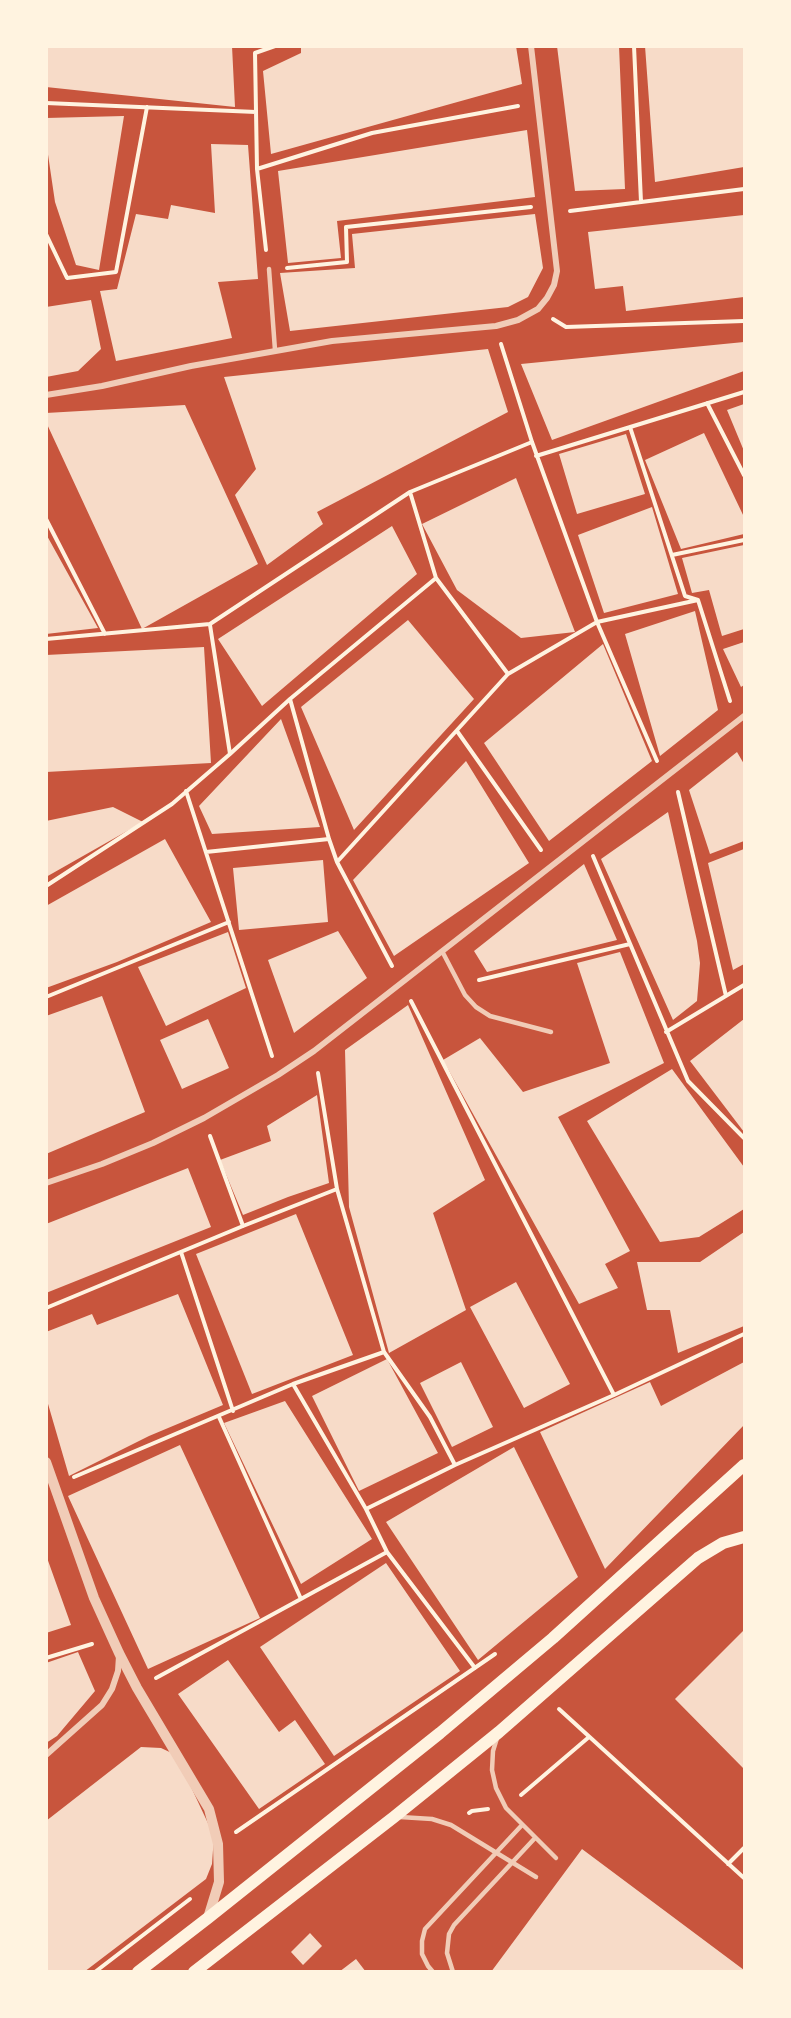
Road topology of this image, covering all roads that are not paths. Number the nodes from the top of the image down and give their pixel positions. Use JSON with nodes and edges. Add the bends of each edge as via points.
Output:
{"nodes":[{"id":1,"x":531,"y":46,"type":"edge"},
{"id":2,"x":269,"y":269,"type":"road end"},
{"id":3,"x":275,"y":350,"type":"junction"},
{"id":4,"x":46,"y":395,"type":"edge"},
{"id":5,"x":744,"y":716,"type":"edge"},
{"id":6,"x":442,"y":951,"type":"junction"},
{"id":7,"x":551,"y":1032,"type":"dead end"},
{"id":8,"x":46,"y":1184,"type":"edge"},
{"id":9,"x":46,"y":1462,"type":"edge"},
{"id":10,"x":744,"y":1465,"type":"edge"},
{"id":11,"x":744,"y":1537,"type":"edge"},
{"id":12,"x":119,"y":1653,"type":"junction"},
{"id":13,"x":499,"y":1732,"type":"junction"},
{"id":14,"x":46,"y":1755,"type":"edge"},
{"id":15,"x":394,"y":1817,"type":"junction"},
{"id":16,"x":522,"y":1825,"type":"junction"},
{"id":17,"x":535,"y":1838,"type":"junction"},
{"id":18,"x":496,"y":1851,"type":"junction"},
{"id":19,"x":556,"y":1858,"type":"dead end"},
{"id":20,"x":513,"y":1862,"type":"junction"},
{"id":21,"x":536,"y":1877,"type":"dead end"},
{"id":22,"x":208,"y":1918,"type":"junction"},
{"id":23,"x":138,"y":1971,"type":"edge"},
{"id":24,"x":194,"y":1971,"type":"edge"},
{"id":25,"x":433,"y":1971,"type":"edge"},
{"id":26,"x":453,"y":1971,"type":"edge"}],
"edges":[{"from":1,"to":3,"type":"street","via":[[557,271],[548,298],[518,320],[496,326],[365,337]]},
{"from":2,"to":3,"type":"lane"},
{"from":3,"to":4,"type":"street"},
{"from":5,"to":6,"type":"street"},
{"from":6,"to":7,"type":"lane","via":[[465,995],[476,1007],[490,1016]]},
{"from":6,"to":8,"type":"street","via":[[314,1052],[278,1075],[153,1143]]},
{"from":9,"to":12,"type":"street","via":[[94,1598]]},
{"from":10,"to":22,"type":"main road","via":[[553,1638]]},
{"from":11,"to":13,"type":"main road","via":[[723,1543],[698,1558]]},
{"from":12,"to":14,"type":"street","via":[[118,1671],[102,1705]]},
{"from":12,"to":22,"type":"street","via":[[209,1809],[218,1844],[219,1882]]},
{"from":13,"to":15,"type":"main road"},
{"from":13,"to":16,"type":"lane","via":[[492,1770],[496,1788],[506,1808]]},
{"from":15,"to":18,"type":"lane","via":[[413,1816],[451,1825]]},
{"from":15,"to":24,"type":"main road"},
{"from":16,"to":17,"type":"lane"},
{"from":16,"to":18,"type":"lane"},
{"from":17,"to":19,"type":"lane"},
{"from":17,"to":20,"type":"lane"},
{"from":18,"to":20,"type":"lane"},
{"from":18,"to":25,"type":"lane","via":[[425,1929],[422,1954]]},
{"from":20,"to":21,"type":"lane"},
{"from":20,"to":26,"type":"lane","via":[[449,1934],[447,1953]]},
{"from":22,"to":23,"type":"main road"}]}
